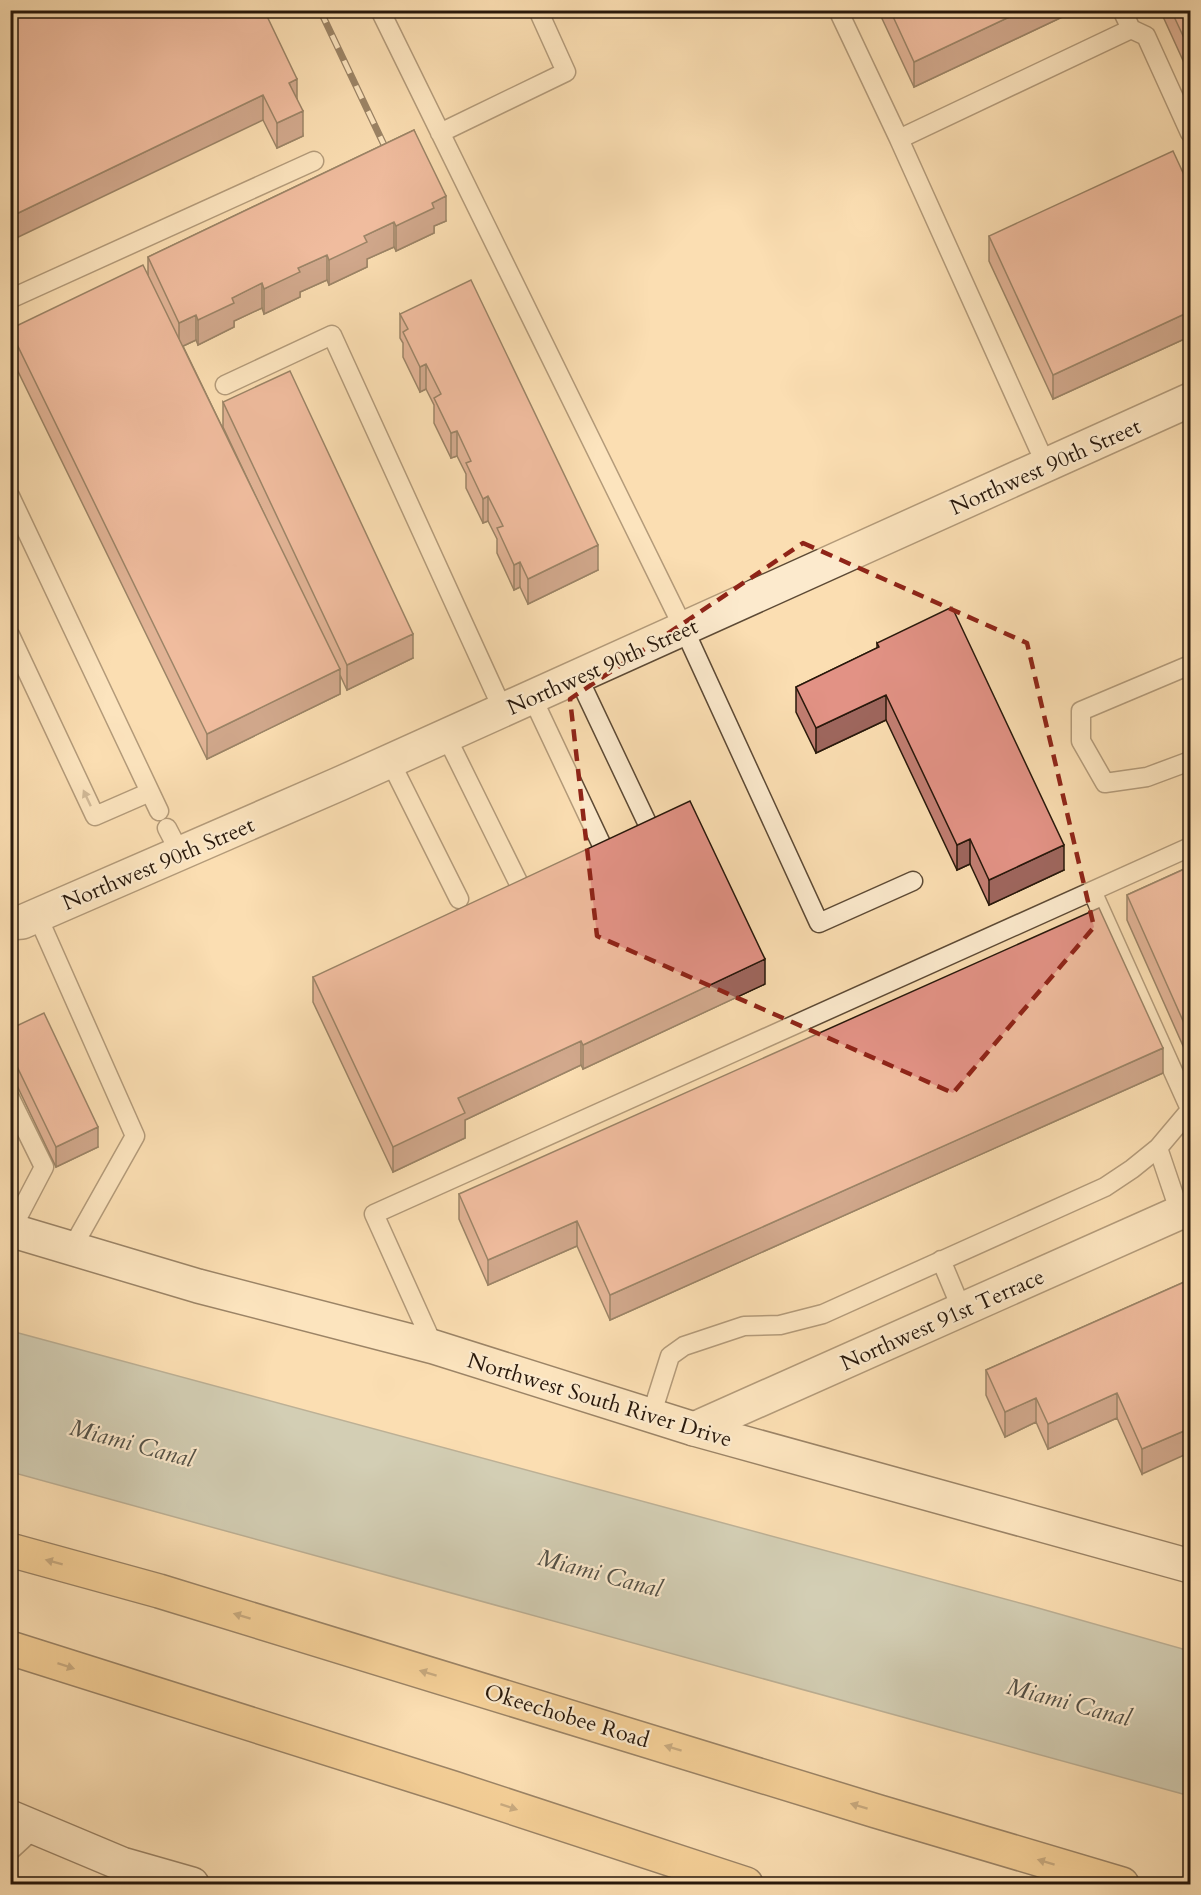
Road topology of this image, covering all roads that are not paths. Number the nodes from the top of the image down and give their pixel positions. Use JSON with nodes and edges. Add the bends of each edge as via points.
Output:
{"nodes":[{"id":1,"x":380,"y":10,"type":"edge"},
{"id":2,"x":537,"y":10,"type":"edge"},
{"id":3,"x":838,"y":10,"type":"edge"},
{"id":4,"x":1122,"y":10,"type":"edge"},
{"id":5,"x":1131,"y":29,"type":"junction"},
{"id":6,"x":440,"y":133,"type":"junction"},
{"id":7,"x":1191,"y":133,"type":"edge"},
{"id":8,"x":899,"y":139,"type":"junction"},
{"id":9,"x":314,"y":161,"type":"dead end"},
{"id":10,"x":10,"y":299,"type":"edge"},
{"id":11,"x":225,"y":385,"type":"dead end"},
{"id":12,"x":1191,"y":400,"type":"edge"},
{"id":13,"x":1046,"y":465,"type":"junction"},
{"id":14,"x":10,"y":496,"type":"edge"},
{"id":15,"x":684,"y":629,"type":"junction"},
{"id":16,"x":10,"y":635,"type":"edge"},
{"id":17,"x":1191,"y":665,"type":"edge"},
{"id":18,"x":578,"y":676,"type":"junction"},
{"id":19,"x":517,"y":704,"type":"junction"},
{"id":20,"x":446,"y":736,"type":"junction"},
{"id":21,"x":390,"y":761,"type":"junction"},
{"id":22,"x":1191,"y":761,"type":"edge"},
{"id":23,"x":150,"y":792,"type":"junction"},
{"id":24,"x":159,"y":810,"type":"dead end"},
{"id":25,"x":650,"y":829,"type":"edge"},
{"id":26,"x":1191,"y":847,"type":"edge"},
{"id":27,"x":606,"y":854,"type":"edge"},
{"id":28,"x":913,"y":881,"type":"dead end"},
{"id":29,"x":1092,"y":891,"type":"junction"},
{"id":30,"x":524,"y":894,"type":"edge"},
{"id":31,"x":459,"y":898,"type":"dead end"},
{"id":32,"x":24,"y":919,"type":"edge"},
{"id":33,"x":10,"y":1098,"type":"edge"},
{"id":34,"x":1191,"y":1110,"type":"edge"},
{"id":35,"x":1158,"y":1148,"type":"junction"},
{"id":36,"x":1185,"y":1210,"type":"edge"},
{"id":37,"x":11,"y":1230,"type":"edge"},
{"id":38,"x":72,"y":1248,"type":"junction"},
{"id":39,"x":941,"y":1260,"type":"junction"},
{"id":40,"x":962,"y":1310,"type":"junction"},
{"id":41,"x":434,"y":1347,"type":"junction"},
{"id":42,"x":651,"y":1416,"type":"junction"},
{"id":43,"x":694,"y":1429,"type":"junction"},
{"id":44,"x":10,"y":1550,"type":"edge"},
{"id":45,"x":1191,"y":1566,"type":"edge"},
{"id":46,"x":10,"y":1625,"type":"edge"},
{"id":47,"x":10,"y":1648,"type":"edge"},
{"id":48,"x":453,"y":1788,"type":"junction"},
{"id":49,"x":23,"y":1822,"type":"edge"},
{"id":50,"x":10,"y":1851,"type":"edge"},
{"id":51,"x":192,"y":1884,"type":"edge"},
{"id":52,"x":746,"y":1884,"type":"edge"},
{"id":53,"x":1122,"y":1884,"type":"edge"}],
"edges":[{"from":1,"to":6,"type":"lane"},
{"from":2,"to":6,"type":"lane","via":[[566,72]]},
{"from":3,"to":8,"type":"lane"},
{"from":4,"to":5,"type":"lane"},
{"from":5,"to":7,"type":"lane","via":[[1146,36]]},
{"from":5,"to":8,"type":"lane"},
{"from":6,"to":15,"type":"lane"},
{"from":8,"to":13,"type":"lane"},
{"from":9,"to":10,"type":"lane"},
{"from":11,"to":19,"type":"lane","via":[[332,335]]},
{"from":12,"to":13,"type":"street","name":"Northwest 90th Street"},
{"from":13,"to":15,"type":"street","name":"Northwest 90th Street"},
{"from":14,"to":23,"type":"lane"},
{"from":15,"to":18,"type":"street","name":"Northwest 90th Street"},
{"from":15,"to":28,"type":"lane","via":[[819,923]]},
{"from":23,"to":16,"type":"lane","one_way":true,"via":[[95,816]]},
{"from":17,"to":22,"type":"lane","via":[[1081,711],[1081,741],[1105,783],[1146,777]]},
{"from":18,"to":19,"type":"street","name":"Northwest 90th Street"},
{"from":18,"to":25,"type":"lane"},
{"from":19,"to":20,"type":"street","name":"Northwest 90th Street"},
{"from":19,"to":27,"type":"lane"},
{"from":20,"to":21,"type":"street","name":"Northwest 90th Street"},
{"from":20,"to":30,"type":"lane"},
{"from":21,"to":31,"type":"lane"},
{"from":21,"to":32,"type":"street","name":"Northwest 90th Street","via":[[173,841]]},
{"from":23,"to":24,"type":"lane"},
{"from":26,"to":29,"type":"lane"},
{"from":29,"to":34,"type":"lane"},
{"from":29,"to":41,"type":"lane","via":[[374,1214]]},
{"from":32,"to":38,"type":"lane","via":[[135,1136]]},
{"from":33,"to":37,"type":"lane","via":[[44,1167]]},
{"from":34,"to":35,"type":"lane"},
{"from":35,"to":36,"type":"lane"},
{"from":35,"to":39,"type":"lane","via":[[1105,1187]]},
{"from":36,"to":40,"type":"street","name":"Northwest 91st Terrace"},
{"from":37,"to":38,"type":"street","name":"Northwest South River Drive"},
{"from":38,"to":41,"type":"street","name":"Northwest South River Drive","via":[[198,1286]]},
{"from":39,"to":40,"type":"lane"},
{"from":39,"to":42,"type":"lane","via":[[823,1314],[780,1325],[744,1326],[684,1346],[670,1356]]},
{"from":40,"to":43,"type":"street","name":"Northwest 91st Terrace"},
{"from":41,"to":42,"type":"street","name":"Northwest South River Drive"},
{"from":42,"to":43,"type":"street","name":"Northwest South River Drive"},
{"from":43,"to":45,"type":"street","name":"Northwest South River Drive"},
{"from":53,"to":44,"type":"highway","name":"Okeechobee Road","one_way":true,"via":[[159,1591]]},
{"from":46,"to":48,"type":"highway","via":[[257,1704]]},
{"from":47,"to":48,"type":"highway","one_way":true},
{"from":48,"to":52,"type":"highway","one_way":true},
{"from":49,"to":50,"type":"lane"},
{"from":49,"to":51,"type":"street","via":[[122,1864]]}]}
